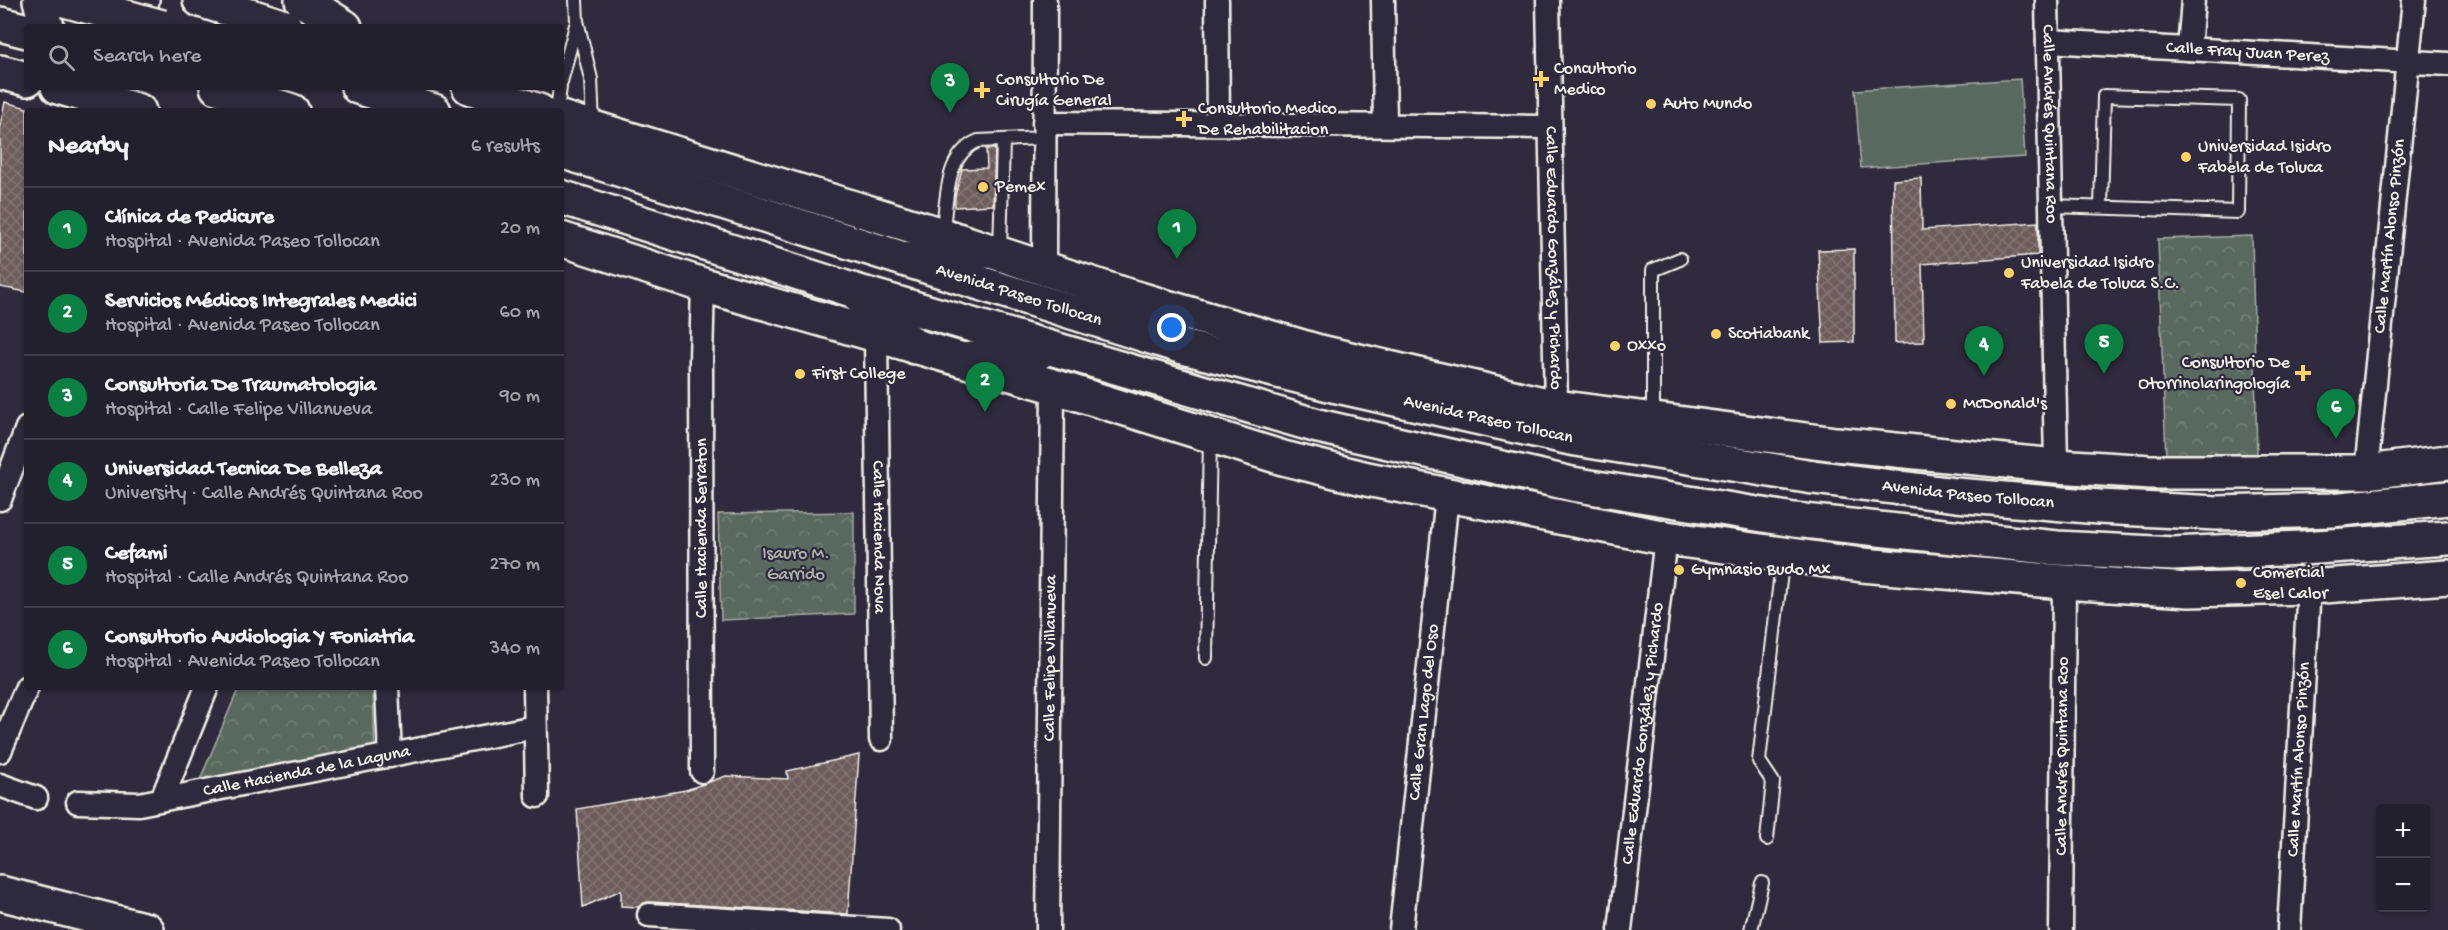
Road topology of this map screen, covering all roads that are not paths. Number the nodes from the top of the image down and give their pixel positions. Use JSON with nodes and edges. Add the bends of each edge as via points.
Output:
{"nodes":[{"id":1,"x":40,"y":0,"type":"edge"},
{"id":2,"x":65,"y":0,"type":"edge"},
{"id":3,"x":142,"y":0,"type":"edge"},
{"id":4,"x":200,"y":0,"type":"edge"},
{"id":5,"x":303,"y":0,"type":"edge"},
{"id":6,"x":576,"y":0,"type":"edge"},
{"id":7,"x":1045,"y":0,"type":"edge"},
{"id":8,"x":1217,"y":0,"type":"edge"},
{"id":9,"x":1383,"y":0,"type":"edge"},
{"id":10,"x":1548,"y":0,"type":"edge"},
{"id":11,"x":2047,"y":0,"type":"edge"},
{"id":12,"x":2193,"y":0,"type":"edge"},
{"id":13,"x":2414,"y":0,"type":"edge"},
{"id":14,"x":577,"y":21,"type":"junction"},
{"id":15,"x":0,"y":24,"type":"edge"},
{"id":16,"x":46,"y":24,"type":"edge"},
{"id":17,"x":138,"y":24,"type":"edge"},
{"id":18,"x":151,"y":24,"type":"edge"},
{"id":19,"x":276,"y":24,"type":"edge"},
{"id":20,"x":340,"y":24,"type":"edge"},
{"id":21,"x":24,"y":31,"type":"edge"},
{"id":22,"x":2048,"y":41,"type":"junction"},
{"id":23,"x":2188,"y":49,"type":"junction"},
{"id":24,"x":2408,"y":62,"type":"junction"},
{"id":25,"x":2448,"y":64,"type":"edge"},
{"id":26,"x":564,"y":71,"type":"edge"},
{"id":27,"x":0,"y":72,"type":"edge"},
{"id":28,"x":24,"y":78,"type":"edge"},
{"id":29,"x":72,"y":90,"type":"edge"},
{"id":30,"x":226,"y":90,"type":"edge"},
{"id":31,"x":368,"y":90,"type":"edge"},
{"id":32,"x":478,"y":90,"type":"edge"},
{"id":33,"x":560,"y":90,"type":"edge"},
{"id":34,"x":128,"y":104,"type":"edge"},
{"id":35,"x":283,"y":108,"type":"edge"},
{"id":36,"x":424,"y":108,"type":"edge"},
{"id":37,"x":530,"y":108,"type":"edge"},
{"id":38,"x":557,"y":108,"type":"edge"},
{"id":39,"x":564,"y":119,"type":"edge"},
{"id":40,"x":1218,"y":124,"type":"junction"},
{"id":41,"x":1385,"y":125,"type":"junction"},
{"id":42,"x":1550,"y":127,"type":"junction"},
{"id":43,"x":593,"y":130,"type":"junction"},
{"id":44,"x":1044,"y":130,"type":"junction"},
{"id":45,"x":1003,"y":140,"type":"junction"},
{"id":46,"x":564,"y":152,"type":"edge"},
{"id":47,"x":564,"y":198,"type":"edge"},
{"id":48,"x":2051,"y":206,"type":"junction"},
{"id":49,"x":2101,"y":207,"type":"junction"},
{"id":50,"x":942,"y":236,"type":"junction"},
{"id":51,"x":564,"y":240,"type":"edge"},
{"id":52,"x":993,"y":254,"type":"junction"},
{"id":53,"x":903,"y":259,"type":"junction"},
{"id":54,"x":1680,"y":259,"type":"dead end"},
{"id":55,"x":1044,"y":269,"type":"junction"},
{"id":56,"x":703,"y":285,"type":"junction"},
{"id":57,"x":852,"y":290,"type":"junction"},
{"id":58,"x":1119,"y":293,"type":"junction"},
{"id":59,"x":876,"y":335,"type":"junction"},
{"id":60,"x":915,"y":347,"type":"junction"},
{"id":61,"x":1184,"y":347,"type":"junction"},
{"id":62,"x":1055,"y":350,"type":"junction"},
{"id":63,"x":963,"y":360,"type":"junction"},
{"id":64,"x":1053,"y":386,"type":"junction"},
{"id":65,"x":1556,"y":407,"type":"junction"},
{"id":66,"x":1653,"y":419,"type":"junction"},
{"id":67,"x":1210,"y":435,"type":"junction"},
{"id":68,"x":24,"y":436,"type":"edge"},
{"id":69,"x":2448,"y":462,"type":"edge"},
{"id":70,"x":2056,"y":466,"type":"junction"},
{"id":71,"x":2366,"y":472,"type":"junction"},
{"id":72,"x":1447,"y":496,"type":"junction"},
{"id":73,"x":0,"y":498,"type":"edge"},
{"id":74,"x":2448,"y":498,"type":"edge"},
{"id":75,"x":1666,"y":538,"type":"junction"},
{"id":76,"x":2448,"y":538,"type":"edge"},
{"id":77,"x":1784,"y":554,"type":"junction"},
{"id":78,"x":2448,"y":577,"type":"edge"},
{"id":79,"x":2064,"y":582,"type":"junction"},
{"id":80,"x":2309,"y":587,"type":"junction"},
{"id":81,"x":1206,"y":658,"type":"dead end"},
{"id":82,"x":26,"y":690,"type":"edge"},
{"id":83,"x":206,"y":690,"type":"edge"},
{"id":84,"x":387,"y":690,"type":"edge"},
{"id":85,"x":535,"y":690,"type":"edge"},
{"id":86,"x":535,"y":728,"type":"junction"},
{"id":87,"x":881,"y":739,"type":"dead end"},
{"id":88,"x":0,"y":751,"type":"edge"},
{"id":89,"x":390,"y":756,"type":"junction"},
{"id":90,"x":702,"y":771,"type":"dead end"},
{"id":91,"x":0,"y":786,"type":"edge"},
{"id":92,"x":537,"y":796,"type":"dead end"},
{"id":93,"x":36,"y":798,"type":"dead end"},
{"id":94,"x":162,"y":799,"type":"junction"},
{"id":95,"x":78,"y":802,"type":"dead end"},
{"id":96,"x":1767,"y":839,"type":"dead end"},
{"id":97,"x":1762,"y":882,"type":"dead end"},
{"id":98,"x":0,"y":893,"type":"edge"},
{"id":99,"x":649,"y":915,"type":"dead end"},
{"id":100,"x":147,"y":930,"type":"edge"},
{"id":101,"x":888,"y":930,"type":"edge"},
{"id":102,"x":1048,"y":930,"type":"edge"},
{"id":103,"x":1401,"y":930,"type":"edge"},
{"id":104,"x":1620,"y":930,"type":"edge"},
{"id":105,"x":1751,"y":930,"type":"edge"},
{"id":106,"x":2061,"y":930,"type":"edge"},
{"id":107,"x":2289,"y":930,"type":"edge"}],
"edges":[{"from":1,"to":16,"type":"main road"},
{"from":2,"to":18,"type":"main road","bridge":true},
{"from":3,"to":17,"type":"main road"},
{"from":4,"to":19,"type":"main road"},
{"from":5,"to":20,"type":"main road"},
{"from":6,"to":14,"type":"lane"},
{"from":7,"to":44,"type":"street"},
{"from":8,"to":40,"type":"street"},
{"from":9,"to":41,"type":"street"},
{"from":10,"to":42,"type":"street","name":"Calle Eduardo González y Pichardo"},
{"from":11,"to":22,"type":"street","name":"Calle Andrés Quintana Roo"},
{"from":12,"to":23,"type":"street"},
{"from":13,"to":24,"type":"street","name":"Calle Martín Alonso Pinzón"},
{"from":14,"to":26,"type":"lane"},
{"from":14,"to":43,"type":"lane","via":[[591,79]]},
{"from":15,"to":21,"type":"main road"},
{"from":22,"to":23,"type":"street","name":"Calle Fray Juan Perez"},
{"from":22,"to":48,"type":"street","name":"Calle Andrés Quintana Roo"},
{"from":23,"to":24,"type":"street","name":"Calle Fray Juan Perez"},
{"from":24,"to":25,"type":"street","name":"Calle Fray Juan Perez"},
{"from":24,"to":71,"type":"street","name":"Calle Martín Alonso Pinzón"},
{"from":27,"to":28,"type":"main road"},
{"from":29,"to":34,"type":"main road"},
{"from":30,"to":35,"type":"main road"},
{"from":31,"to":36,"type":"main road"},
{"from":32,"to":37,"type":"main road"},
{"from":33,"to":38,"type":"lane"},
{"from":39,"to":43,"type":"main road","name":"Avenida Paseo Tollocan"},
{"from":40,"to":41,"type":"street"},
{"from":40,"to":44,"type":"street"},
{"from":41,"to":42,"type":"street"},
{"from":42,"to":65,"type":"street","name":"Calle Eduardo González y Pichardo"},
{"from":43,"to":50,"type":"main road","name":"Avenida Paseo Tollocan"},
{"from":44,"to":45,"type":"lane"},
{"from":44,"to":55,"type":"street"},
{"from":45,"to":50,"type":"lane","via":[[978,141],[960,153],[950,176]]},
{"from":45,"to":52,"type":"lane"},
{"from":46,"to":53,"type":"main road","name":"Avenida Paseo Tollocan"},
{"from":47,"to":57,"type":"main road"},
{"from":48,"to":49,"type":"lane"},
{"from":48,"to":70,"type":"street","name":"Calle Andrés Quintana Roo"},
{"from":49,"to":49,"type":"lane","via":[[2238,212],[2239,100],[2104,96]]},
{"from":50,"to":52,"type":"main road","name":"Avenida Paseo Tollocan"},
{"from":51,"to":56,"type":"main road"},
{"from":52,"to":53,"type":"main road"},
{"from":52,"to":55,"type":"main road","name":"Avenida Paseo Tollocan"},
{"from":53,"to":61,"type":"main road","name":"Avenida Paseo Tollocan"},
{"from":54,"to":66,"type":"lane","via":[[1653,270]]},
{"from":55,"to":58,"type":"main road","name":"Avenida Paseo Tollocan"},
{"from":56,"to":59,"type":"main road"},
{"from":56,"to":90,"type":"street","name":"Calle Hacienda Serraton"},
{"from":57,"to":60,"type":"main road"},
{"from":57,"to":62,"type":"main road"},
{"from":58,"to":61,"type":"main road"},
{"from":58,"to":65,"type":"main road","name":"Avenida Paseo Tollocan","via":[[1316,351]]},
{"from":59,"to":60,"type":"main road"},
{"from":59,"to":87,"type":"street","name":"Calle Hacienda Nova"},
{"from":60,"to":63,"type":"main road"},
{"from":61,"to":74,"type":"main road","name":"Avenida Paseo Tollocan","via":[[1570,438],[1790,474],[1956,495],[2217,513],[2332,510]]},
{"from":62,"to":63,"type":"main road"},
{"from":62,"to":76,"type":"main road","via":[[1318,426],[1572,484],[1794,520],[2057,548],[2173,554]]},
{"from":63,"to":64,"type":"main road"},
{"from":64,"to":67,"type":"main road"},
{"from":64,"to":102,"type":"street","name":"Calle Felipe Villanueva"},
{"from":65,"to":66,"type":"main road","name":"Avenida Paseo Tollocan"},
{"from":66,"to":70,"type":"main road","name":"Avenida Paseo Tollocan","via":[[1836,444]]},
{"from":67,"to":72,"type":"main road","via":[[1283,458]]},
{"from":67,"to":81,"type":"lane"},
{"from":68,"to":73,"type":"street"},
{"from":69,"to":71,"type":"main road","name":"Avenida Paseo Tollocan"},
{"from":70,"to":71,"type":"main road","name":"Avenida Paseo Tollocan","via":[[2151,472]]},
{"from":72,"to":75,"type":"main road"},
{"from":72,"to":103,"type":"street","name":"Calle Gran Lago del Oso"},
{"from":75,"to":77,"type":"main road"},
{"from":75,"to":104,"type":"street","name":"Calle Eduardo González y Pichardo"},
{"from":77,"to":79,"type":"main road","via":[[1862,565]]},
{"from":77,"to":96,"type":"lane","via":[[1759,761],[1773,782]]},
{"from":78,"to":80,"type":"main road"},
{"from":79,"to":80,"type":"main road","via":[[2188,590]]},
{"from":79,"to":106,"type":"street","name":"Calle Andrés Quintana Roo"},
{"from":80,"to":107,"type":"street","name":"Calle Martín Alonso Pinzón"},
{"from":82,"to":88,"type":"street"},
{"from":83,"to":94,"type":"street"},
{"from":84,"to":89,"type":"street"},
{"from":85,"to":86,"type":"street"},
{"from":86,"to":89,"type":"street","name":"Calle Hacienda de la Laguna"},
{"from":86,"to":92,"type":"street"},
{"from":89,"to":94,"type":"street","name":"Calle Hacienda de la Laguna"},
{"from":91,"to":93,"type":"street"},
{"from":94,"to":95,"type":"street","name":"Calle Hacienda de la Laguna","via":[[139,804]]},
{"from":97,"to":105,"type":"lane"},
{"from":98,"to":100,"type":"main road"},
{"from":99,"to":101,"type":"street"}]}
